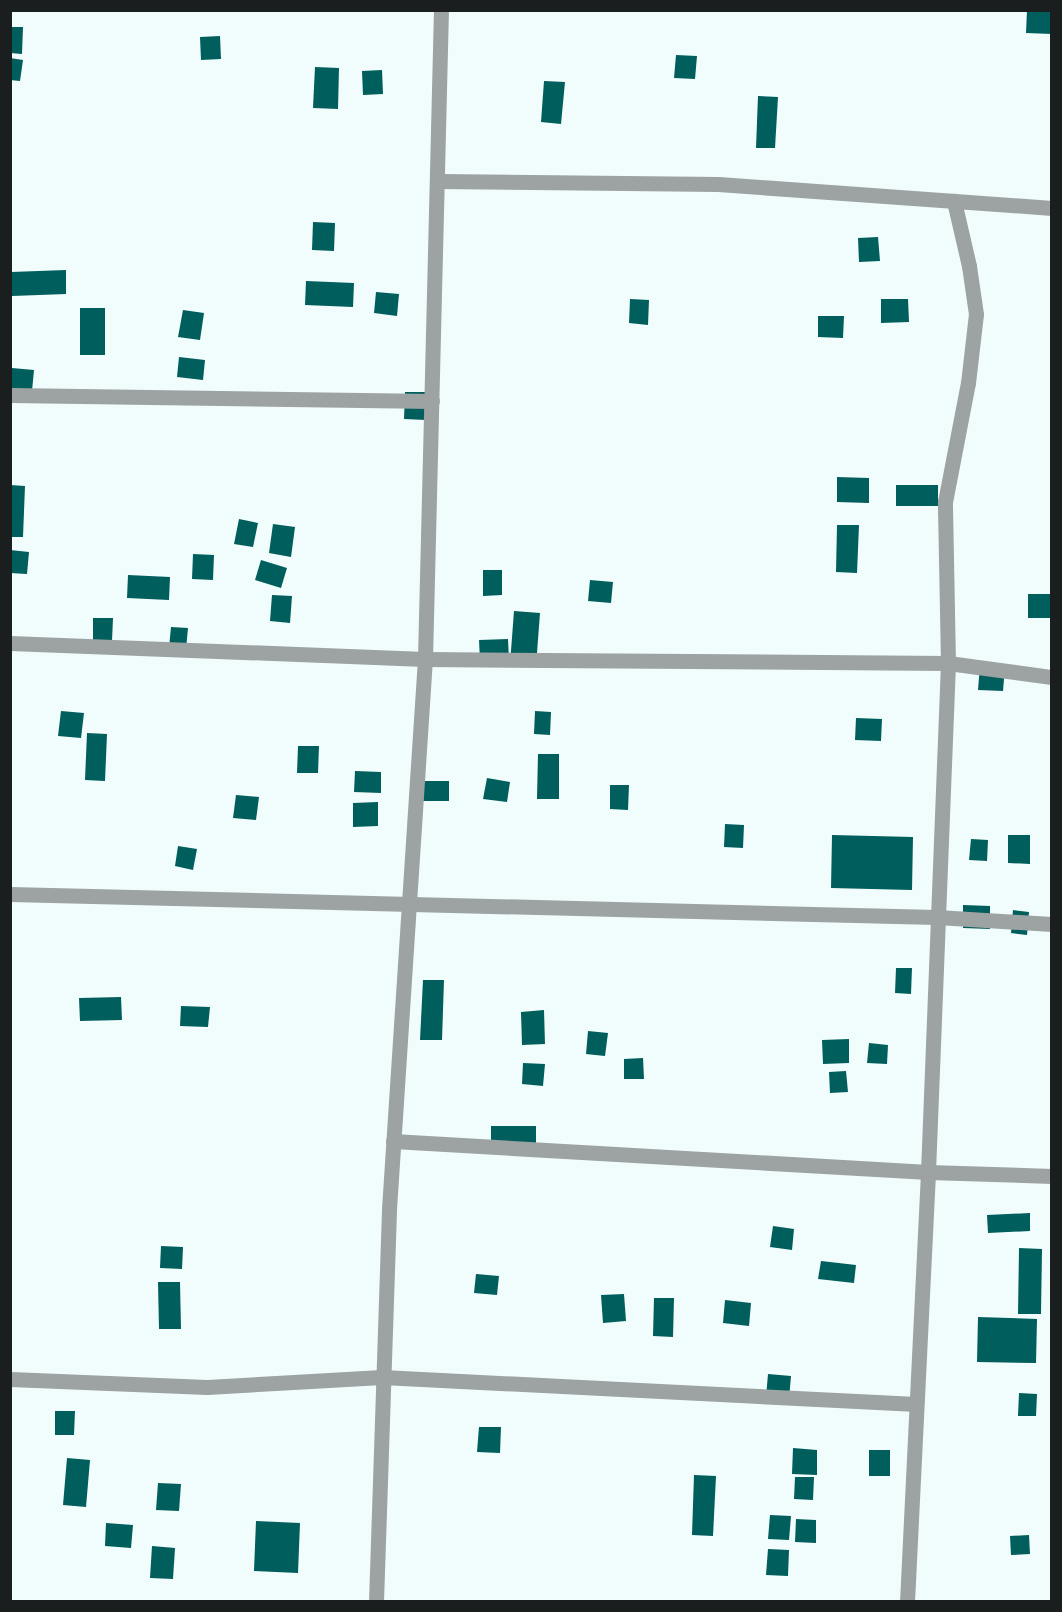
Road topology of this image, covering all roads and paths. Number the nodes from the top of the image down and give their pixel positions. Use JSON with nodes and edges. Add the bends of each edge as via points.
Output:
{"nodes":[{"id":1,"x":441,"y":10,"type":"edge"},
{"id":2,"x":437,"y":182,"type":"junction"},
{"id":3,"x":954,"y":201,"type":"junction"},
{"id":4,"x":1052,"y":208,"type":"edge"},
{"id":5,"x":10,"y":396,"type":"edge"},
{"id":6,"x":432,"y":401,"type":"junction"},
{"id":7,"x":10,"y":643,"type":"edge"},
{"id":8,"x":425,"y":659,"type":"junction"},
{"id":9,"x":948,"y":663,"type":"junction"},
{"id":10,"x":1052,"y":676,"type":"edge"},
{"id":11,"x":10,"y":894,"type":"edge"},
{"id":12,"x":408,"y":906,"type":"junction"},
{"id":13,"x":937,"y":917,"type":"junction"},
{"id":14,"x":1052,"y":924,"type":"edge"},
{"id":15,"x":393,"y":1142,"type":"junction"},
{"id":16,"x":928,"y":1172,"type":"junction"},
{"id":17,"x":1052,"y":1176,"type":"edge"},
{"id":18,"x":382,"y":1377,"type":"junction"},
{"id":19,"x":10,"y":1379,"type":"edge"},
{"id":20,"x":916,"y":1404,"type":"junction"},
{"id":21,"x":376,"y":1602,"type":"edge"},
{"id":22,"x":907,"y":1602,"type":"edge"}],
"edges":[{"from":1,"to":2,"type":"street"},
{"from":2,"to":3,"type":"street","via":[[718,184]]},
{"from":2,"to":6,"type":"street"},
{"from":3,"to":4,"type":"street"},
{"from":3,"to":9,"type":"street","via":[[976,314],[968,384],[945,502]]},
{"from":5,"to":6,"type":"street"},
{"from":6,"to":8,"type":"street"},
{"from":7,"to":8,"type":"street"},
{"from":8,"to":9,"type":"street"},
{"from":8,"to":12,"type":"street"},
{"from":9,"to":10,"type":"street"},
{"from":9,"to":13,"type":"street"},
{"from":11,"to":12,"type":"street"},
{"from":12,"to":13,"type":"street"},
{"from":12,"to":15,"type":"street"},
{"from":13,"to":14,"type":"street"},
{"from":13,"to":16,"type":"street"},
{"from":15,"to":16,"type":"street"},
{"from":15,"to":18,"type":"street"},
{"from":16,"to":17,"type":"street"},
{"from":16,"to":20,"type":"street"},
{"from":18,"to":19,"type":"street","via":[[207,1387]]},
{"from":18,"to":20,"type":"street"},
{"from":18,"to":21,"type":"street"},
{"from":20,"to":22,"type":"street"}]}
